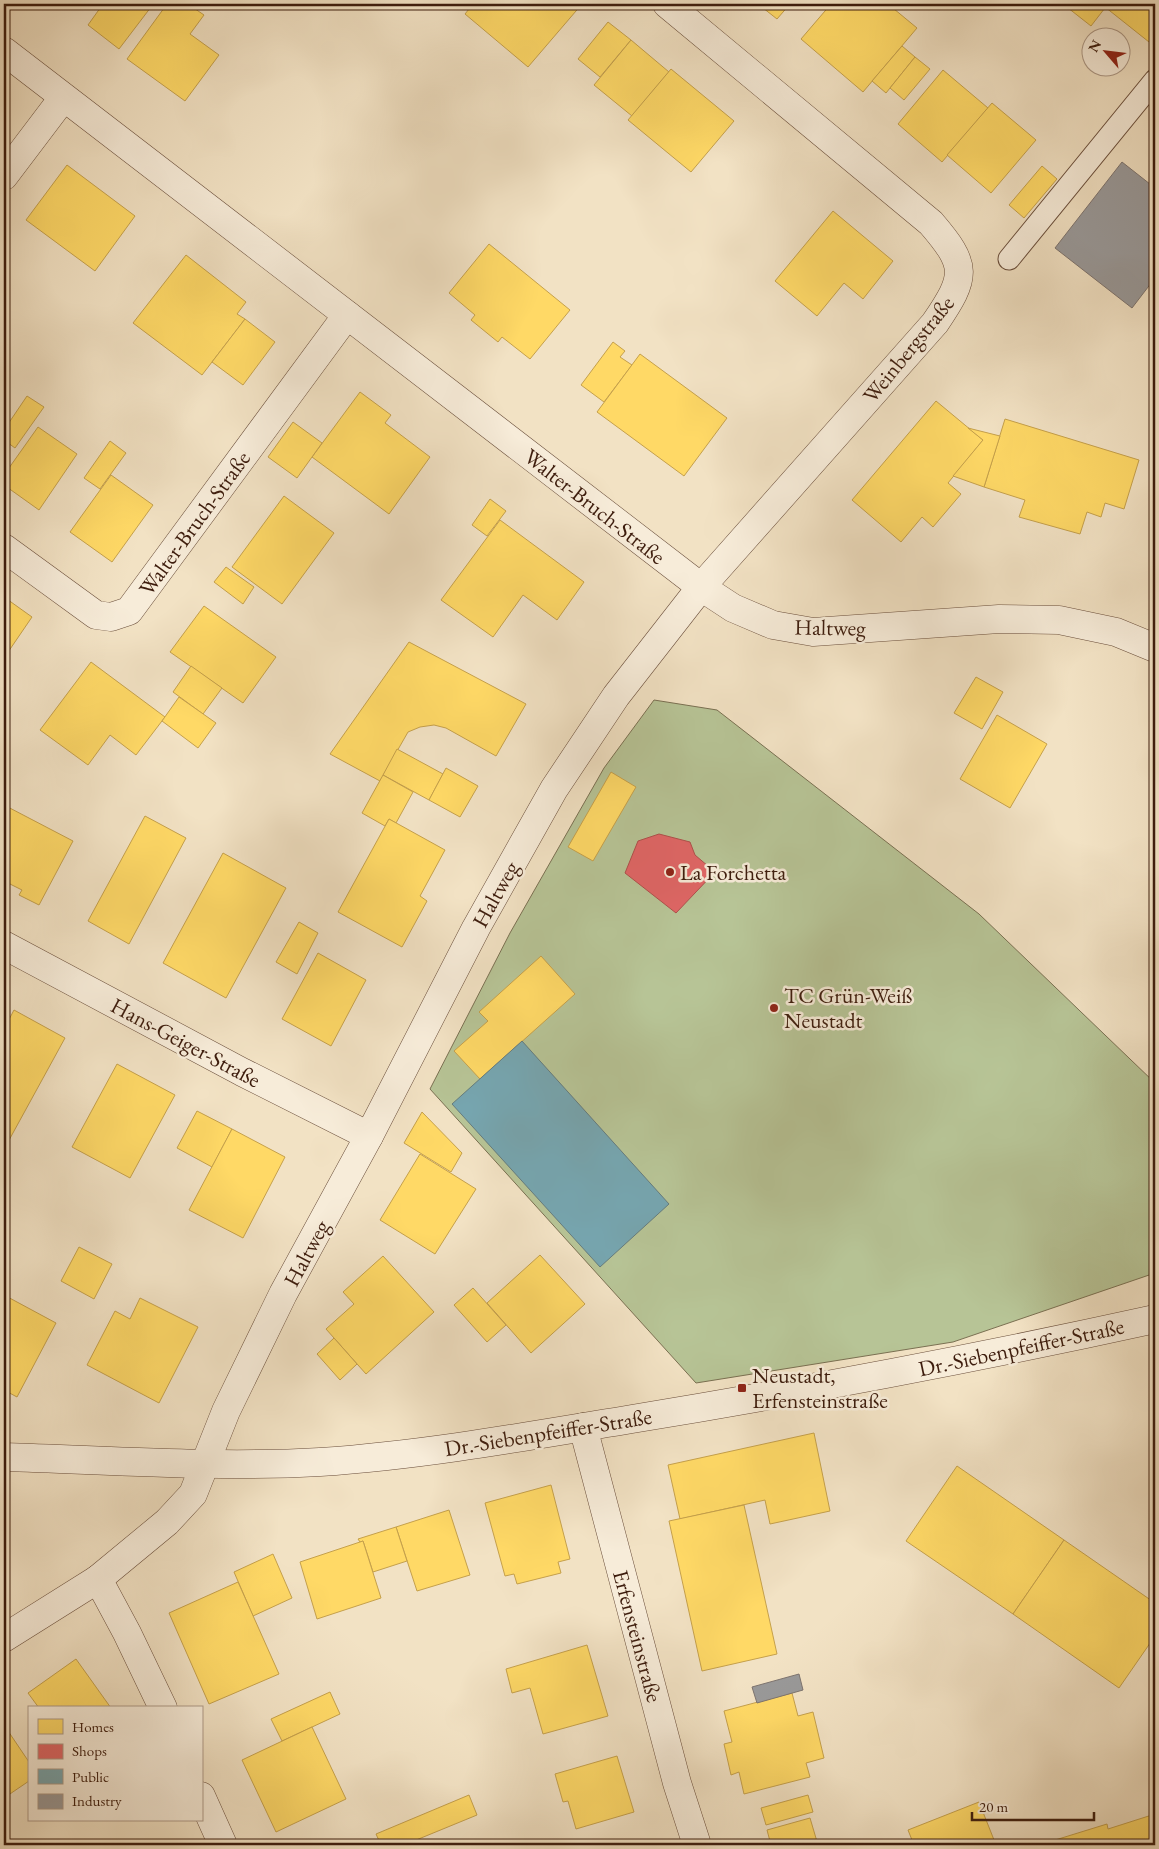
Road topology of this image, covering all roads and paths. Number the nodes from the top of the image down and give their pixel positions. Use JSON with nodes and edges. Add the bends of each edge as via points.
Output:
{"nodes":[{"id":1,"x":667,"y":4,"type":"edge"},
{"id":2,"x":4,"y":52,"type":"edge"},
{"id":3,"x":1155,"y":80,"type":"edge"},
{"id":4,"x":63,"y":98,"type":"junction"},
{"id":5,"x":4,"y":176,"type":"edge"},
{"id":6,"x":1009,"y":258,"type":"dead end"},
{"id":7,"x":347,"y":315,"type":"junction"},
{"id":8,"x":4,"y":548,"type":"edge"},
{"id":9,"x":701,"y":587,"type":"junction"},
{"id":10,"x":1155,"y":648,"type":"edge"},
{"id":11,"x":4,"y":945,"type":"edge"},
{"id":12,"x":369,"y":1136,"type":"junction"},
{"id":13,"x":1155,"y":1319,"type":"edge"},
{"id":14,"x":584,"y":1427,"type":"junction"},
{"id":15,"x":4,"y":1457,"type":"edge"},
{"id":16,"x":205,"y":1463,"type":"junction"},
{"id":17,"x":98,"y":1579,"type":"junction"},
{"id":18,"x":4,"y":1638,"type":"edge"},
{"id":19,"x":162,"y":1706,"type":"edge"},
{"id":20,"x":202,"y":1798,"type":"edge"},
{"id":21,"x":223,"y":1845,"type":"edge"},
{"id":22,"x":697,"y":1845,"type":"edge"}],
"edges":[{"from":1,"to":9,"type":"street","name":"Weinbergstraße","via":[[931,223],[953,251],[960,273],[954,294],[935,323]]},
{"from":2,"to":4,"type":"street","name":"Walter-Bruch-Straße"},
{"from":3,"to":6,"type":"lane"},
{"from":4,"to":5,"type":"street"},
{"from":4,"to":7,"type":"street","name":"Walter-Bruch-Straße"},
{"from":7,"to":8,"type":"street","name":"Walter-Bruch-Straße","via":[[129,611],[111,617],[96,615]]},
{"from":7,"to":9,"type":"street","name":"Walter-Bruch-Straße"},
{"from":9,"to":10,"type":"street","name":"Haltweg","via":[[733,608],[773,625],[814,632],[999,619],[1059,620],[1116,632]]},
{"from":9,"to":12,"type":"street","name":"Haltweg","via":[[616,696],[554,789],[476,928]]},
{"from":11,"to":12,"type":"street","name":"Hans-Geiger-Straße"},
{"from":12,"to":16,"type":"street","name":"Haltweg","via":[[283,1294],[226,1411]]},
{"from":13,"to":14,"type":"street","name":"Dr.-Siebenpfeiffer-Straße","via":[[940,1366]]},
{"from":14,"to":16,"type":"street","name":"Dr.-Siebenpfeiffer-Straße","via":[[405,1454],[318,1462]]},
{"from":14,"to":22,"type":"street","name":"Erfensteinstraße","via":[[677,1782]]},
{"from":15,"to":16,"type":"street"},
{"from":16,"to":17,"type":"street","via":[[193,1494],[167,1522]]},
{"from":17,"to":18,"type":"street"},
{"from":17,"to":19,"type":"street"},
{"from":20,"to":21,"type":"street"}]}
